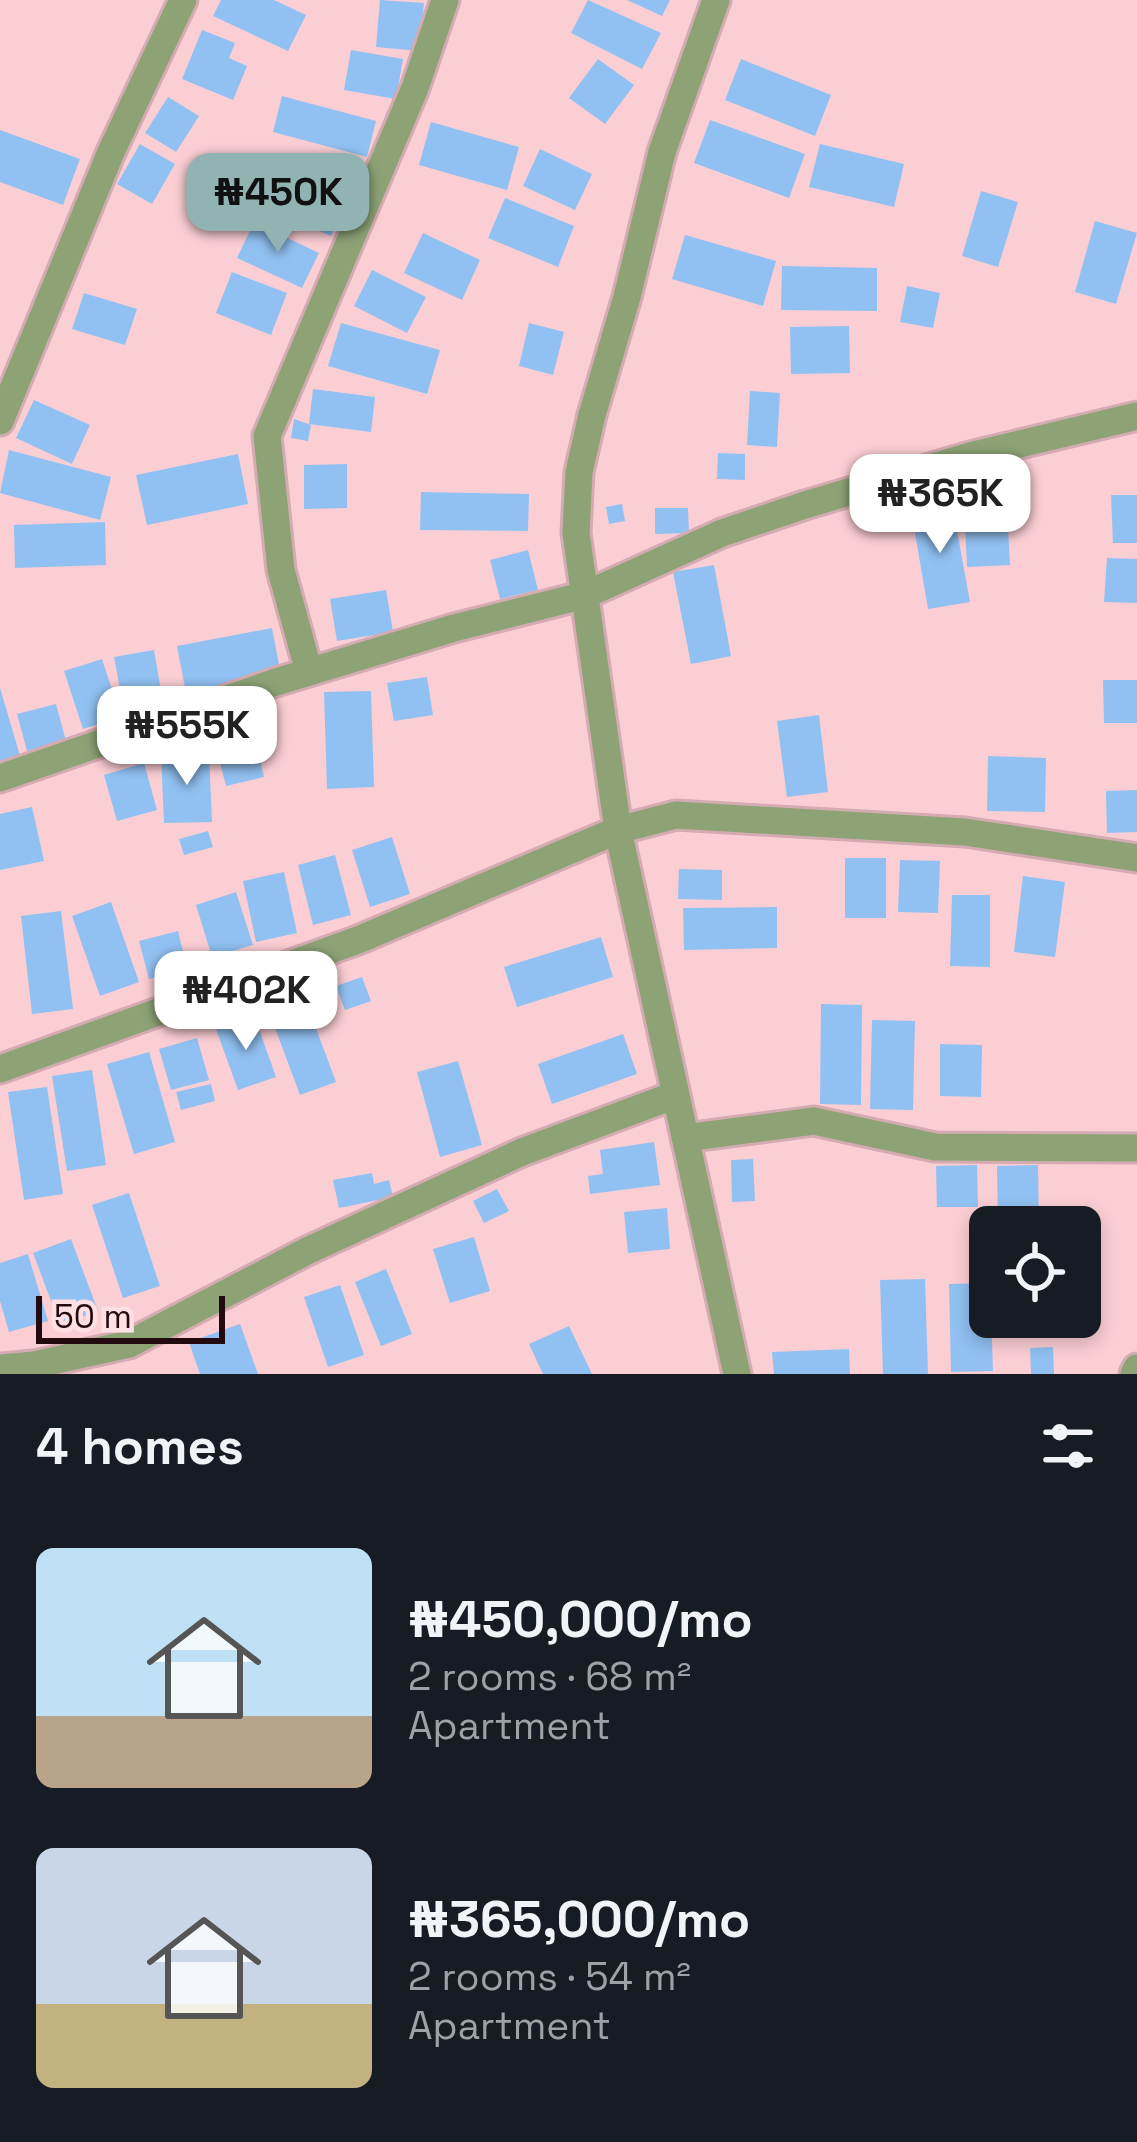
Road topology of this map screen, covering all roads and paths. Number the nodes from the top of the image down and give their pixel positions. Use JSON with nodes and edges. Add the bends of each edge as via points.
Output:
{"nodes":[{"id":1,"x":182,"y":0,"type":"edge"},
{"id":2,"x":445,"y":0,"type":"edge"},
{"id":3,"x":716,"y":0,"type":"edge"},
{"id":4,"x":1137,"y":416,"type":"edge"},
{"id":5,"x":0,"y":422,"type":"edge"},
{"id":6,"x":585,"y":595,"type":"junction"},
{"id":7,"x":309,"y":672,"type":"junction"},
{"id":8,"x":0,"y":778,"type":"edge"},
{"id":9,"x":618,"y":830,"type":"junction"},
{"id":10,"x":1137,"y":858,"type":"edge"},
{"id":11,"x":0,"y":1069,"type":"edge"},
{"id":12,"x":675,"y":1094,"type":"junction"},
{"id":13,"x":685,"y":1138,"type":"junction"},
{"id":14,"x":1137,"y":1148,"type":"edge"},
{"id":15,"x":0,"y":1368,"type":"edge"},
{"id":16,"x":733,"y":1372,"type":"edge"}],
"edges":[{"from":1,"to":5,"type":"street"},
{"from":2,"to":7,"type":"street","via":[[267,436],[281,571]]},
{"from":3,"to":6,"type":"street","via":[[662,152],[579,472]]},
{"from":4,"to":6,"type":"street","via":[[806,505]]},
{"from":6,"to":7,"type":"street"},
{"from":6,"to":9,"type":"street"},
{"from":7,"to":8,"type":"street"},
{"from":9,"to":10,"type":"street","via":[[676,814],[735,816],[965,832]]},
{"from":9,"to":11,"type":"street","via":[[358,940]]},
{"from":9,"to":12,"type":"street"},
{"from":12,"to":13,"type":"street"},
{"from":12,"to":15,"type":"street","via":[[522,1152],[128,1344]]},
{"from":13,"to":14,"type":"street","via":[[814,1121],[934,1147]]},
{"from":13,"to":16,"type":"street"}]}
